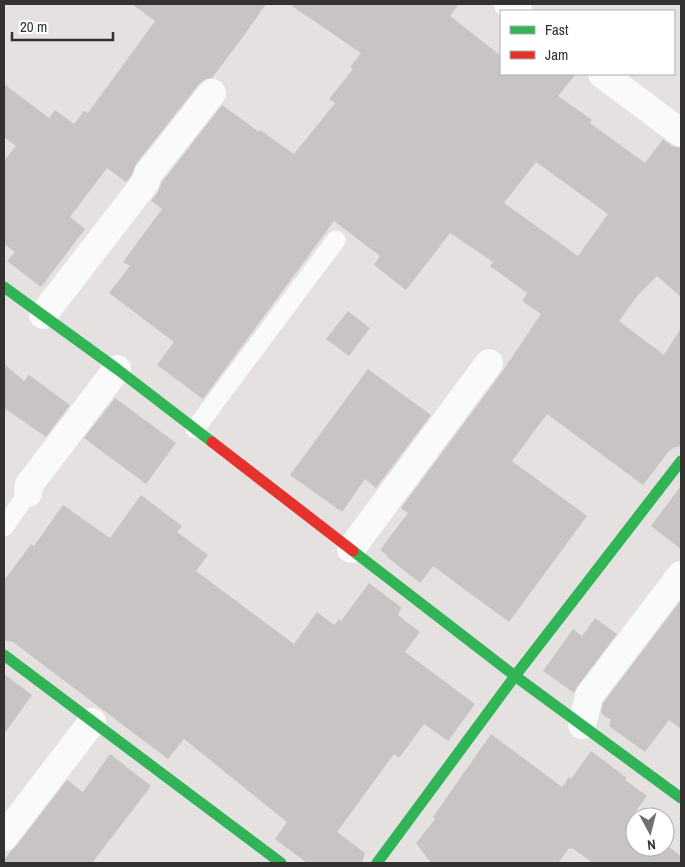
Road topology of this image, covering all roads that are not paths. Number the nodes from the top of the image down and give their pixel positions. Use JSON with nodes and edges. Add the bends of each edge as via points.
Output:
{"nodes":[{"id":1,"x":603,"y":75,"type":"edge"},
{"id":2,"x":212,"y":93,"type":"dead end"},
{"id":3,"x":681,"y":132,"type":"edge"},
{"id":4,"x":336,"y":240,"type":"dead end"},
{"id":5,"x":4,"y":287,"type":"edge"},
{"id":6,"x":43,"y":315,"type":"junction"},
{"id":7,"x":489,"y":363,"type":"dead end"},
{"id":8,"x":117,"y":369,"type":"junction"},
{"id":9,"x":195,"y":429,"type":"junction"},
{"id":10,"x":681,"y":461,"type":"edge"},
{"id":11,"x":28,"y":493,"type":"joint"},
{"id":12,"x":4,"y":527,"type":"edge"},
{"id":13,"x":351,"y":549,"type":"junction"},
{"id":14,"x":681,"y":575,"type":"edge"},
{"id":15,"x":4,"y":655,"type":"edge"},
{"id":16,"x":516,"y":676,"type":"junction"},
{"id":17,"x":92,"y":722,"type":"junction"},
{"id":18,"x":582,"y":725,"type":"junction"},
{"id":19,"x":681,"y":798,"type":"edge"},
{"id":20,"x":4,"y":837,"type":"edge"},
{"id":21,"x":281,"y":863,"type":"edge"},
{"id":22,"x":377,"y":863,"type":"edge"}],
"edges":[{"from":1,"to":3,"type":"street"},
{"from":2,"to":6,"type":"street"},
{"from":4,"to":9,"type":"lane"},
{"from":5,"to":6,"type":"street"},
{"from":6,"to":8,"type":"street"},
{"from":7,"to":13,"type":"street"},
{"from":8,"to":9,"type":"street"},
{"from":8,"to":11,"type":"street","via":[[29,485]]},
{"from":9,"to":13,"type":"street"},
{"from":10,"to":16,"type":"street"},
{"from":11,"to":12,"type":"lane"},
{"from":13,"to":16,"type":"street"},
{"from":14,"to":18,"type":"street","via":[[589,696]]},
{"from":15,"to":17,"type":"street"},
{"from":16,"to":18,"type":"street"},
{"from":16,"to":22,"type":"street"},
{"from":17,"to":20,"type":"street"},
{"from":17,"to":21,"type":"street"},
{"from":18,"to":19,"type":"street"}]}
